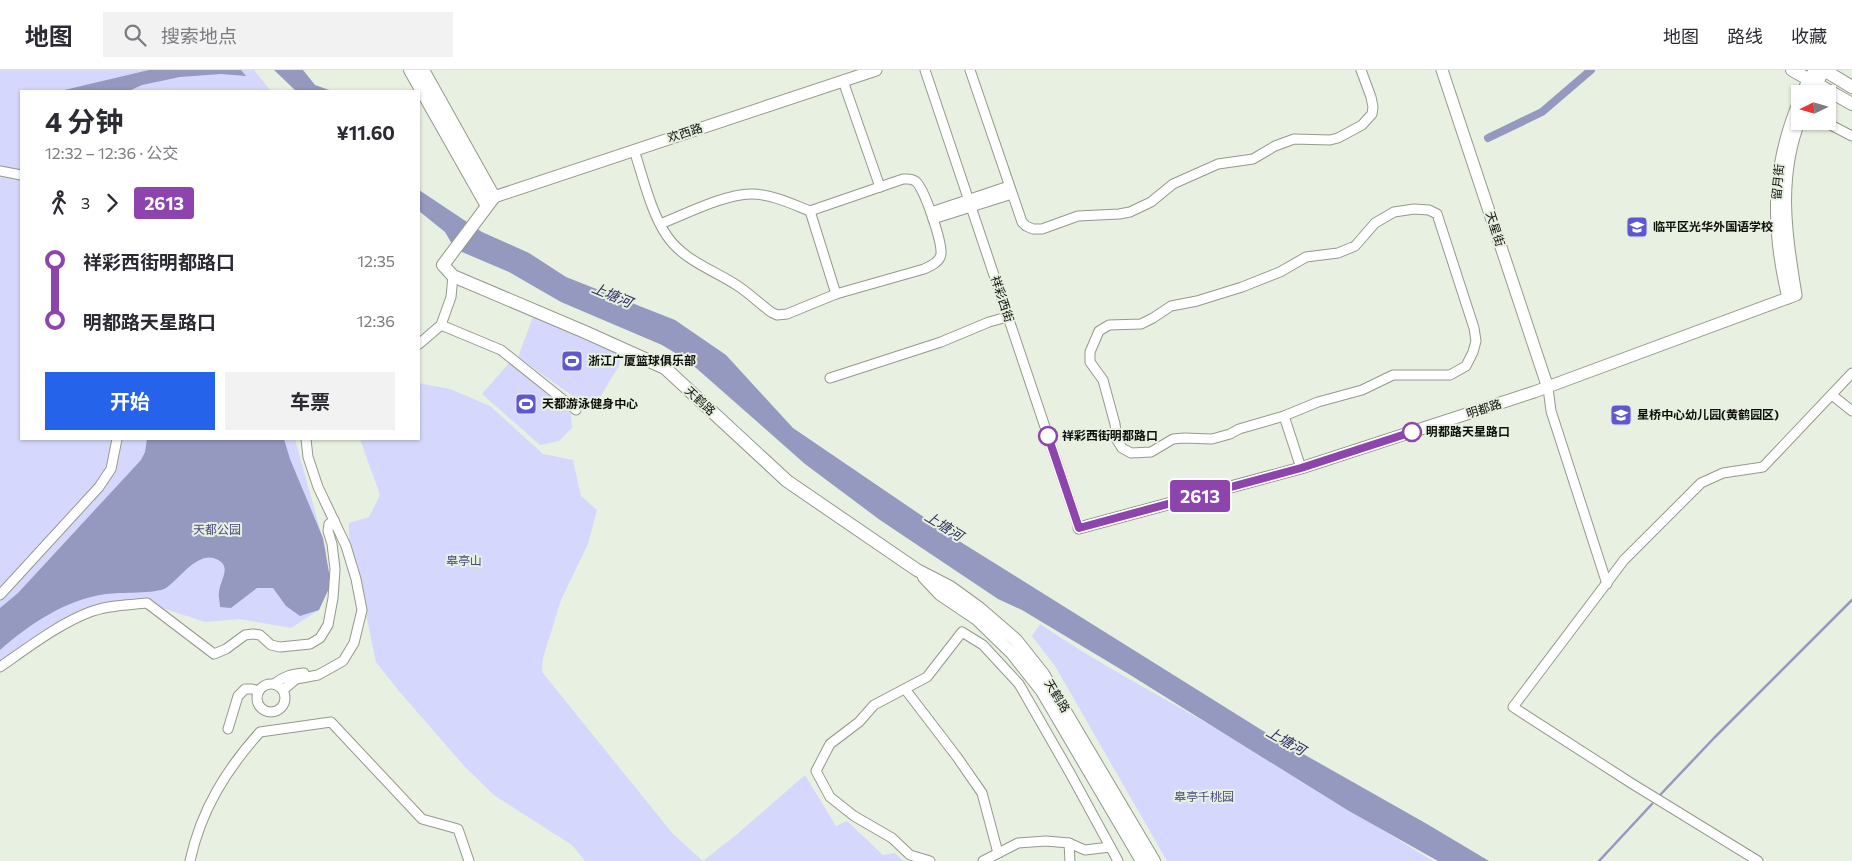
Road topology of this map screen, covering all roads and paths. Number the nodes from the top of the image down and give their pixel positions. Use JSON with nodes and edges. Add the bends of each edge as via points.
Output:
{"nodes":[{"id":1,"x":410,"y":70,"type":"edge"},
{"id":2,"x":423,"y":70,"type":"edge"},
{"id":3,"x":876,"y":70,"type":"edge"},
{"id":4,"x":925,"y":70,"type":"edge"},
{"id":5,"x":970,"y":70,"type":"edge"},
{"id":6,"x":1361,"y":70,"type":"edge"},
{"id":7,"x":1442,"y":70,"type":"edge"},
{"id":8,"x":1792,"y":70,"type":"edge"},
{"id":9,"x":1824,"y":70,"type":"edge"},
{"id":10,"x":843,"y":81,"type":"junction"},
{"id":11,"x":1813,"y":82,"type":"edge"},
{"id":12,"x":1852,"y":87,"type":"edge"},
{"id":13,"x":1852,"y":104,"type":"edge"},
{"id":14,"x":1791,"y":120,"type":"edge"},
{"id":15,"x":1836,"y":128,"type":"edge"},
{"id":16,"x":1797,"y":130,"type":"edge"},
{"id":17,"x":1852,"y":136,"type":"edge"},
{"id":18,"x":634,"y":150,"type":"junction"},
{"id":19,"x":0,"y":171,"type":"edge"},
{"id":20,"x":20,"y":175,"type":"edge"},
{"id":21,"x":880,"y":187,"type":"junction"},
{"id":22,"x":1010,"y":190,"type":"junction"},
{"id":23,"x":490,"y":201,"type":"junction"},
{"id":24,"x":970,"y":203,"type":"junction"},
{"id":25,"x":810,"y":211,"type":"junction"},
{"id":26,"x":932,"y":216,"type":"junction"},
{"id":27,"x":660,"y":224,"type":"junction"},
{"id":28,"x":453,"y":276,"type":"junction"},
{"id":29,"x":836,"y":294,"type":"junction"},
{"id":30,"x":1792,"y":297,"type":"junction"},
{"id":31,"x":1007,"y":317,"type":"junction"},
{"id":32,"x":441,"y":325,"type":"junction"},
{"id":33,"x":420,"y":343,"type":"edge"},
{"id":34,"x":1852,"y":373,"type":"edge"},
{"id":35,"x":830,"y":378,"type":"dead end"},
{"id":36,"x":1548,"y":388,"type":"junction"},
{"id":37,"x":1832,"y":395,"type":"junction"},
{"id":38,"x":576,"y":410,"type":"dead end"},
{"id":39,"x":1852,"y":411,"type":"edge"},
{"id":40,"x":1284,"y":416,"type":"junction"},
{"id":41,"x":117,"y":440,"type":"edge"},
{"id":42,"x":306,"y":440,"type":"edge"},
{"id":43,"x":1301,"y":468,"type":"junction"},
{"id":44,"x":334,"y":520,"type":"junction"},
{"id":45,"x":1079,"y":528,"type":"joint"},
{"id":46,"x":917,"y":570,"type":"junction"},
{"id":47,"x":1606,"y":584,"type":"junction"},
{"id":48,"x":0,"y":595,"type":"edge"},
{"id":49,"x":343,"y":661,"type":"junction"},
{"id":50,"x":0,"y":666,"type":"edge"},
{"id":51,"x":274,"y":684,"type":"junction"},
{"id":52,"x":905,"y":688,"type":"junction"},
{"id":53,"x":283,"y":690,"type":"junction"},
{"id":54,"x":258,"y":691,"type":"junction"},
{"id":55,"x":228,"y":729,"type":"dead end"},
{"id":56,"x":1069,"y":843,"type":"junction"},
{"id":57,"x":1110,"y":847,"type":"junction"},
{"id":58,"x":998,"y":853,"type":"junction"},
{"id":59,"x":190,"y":861,"type":"edge"},
{"id":60,"x":469,"y":861,"type":"edge"},
{"id":61,"x":930,"y":861,"type":"edge"},
{"id":62,"x":983,"y":861,"type":"edge"},
{"id":63,"x":1070,"y":861,"type":"edge"},
{"id":64,"x":1118,"y":861,"type":"edge"},
{"id":65,"x":1142,"y":861,"type":"edge"},
{"id":66,"x":1154,"y":861,"type":"edge"},
{"id":67,"x":1758,"y":861,"type":"edge"}],
"edges":[{"from":1,"to":23,"type":"main road"},
{"from":2,"to":23,"type":"main road"},
{"from":3,"to":10,"type":"street","name":"欢西路"},
{"from":4,"to":24,"type":"street","name":"祥彩西街"},
{"from":5,"to":22,"type":"street"},
{"from":6,"to":22,"type":"street","via":[[1373,107],[1369,118],[1352,132],[1330,140],[1294,139],[1253,159],[1218,164],[1173,184],[1151,202],[1130,212],[1078,216],[1033,229],[1022,222]]},
{"from":7,"to":36,"type":"street","name":"天星街"},
{"from":8,"to":11,"type":"main road"},
{"from":9,"to":11,"type":"street"},
{"from":9,"to":12,"type":"main road"},
{"from":10,"to":18,"type":"street","name":"欢西路"},
{"from":10,"to":21,"type":"street"},
{"from":11,"to":13,"type":"main road"},
{"from":14,"to":30,"type":"street","name":"留月街","via":[[1780,160],[1776,199],[1782,274]]},
{"from":15,"to":17,"type":"street"},
{"from":16,"to":30,"type":"street","name":"留月街","via":[[1787,166],[1784,206]]},
{"from":18,"to":23,"type":"street","name":"欢西路"},
{"from":18,"to":27,"type":"street"},
{"from":19,"to":20,"type":"street"},
{"from":21,"to":25,"type":"street"},
{"from":21,"to":26,"type":"street","via":[[903,179],[914,180]]},
{"from":22,"to":24,"type":"street"},
{"from":23,"to":28,"type":"main road","via":[[443,265]]},
{"from":24,"to":26,"type":"street"},
{"from":24,"to":31,"type":"street","name":"祥彩西街"},
{"from":25,"to":27,"type":"street","via":[[752,194],[728,198]]},
{"from":25,"to":29,"type":"street"},
{"from":26,"to":29,"type":"street","via":[[941,253],[934,265]]},
{"from":27,"to":29,"type":"street","via":[[684,255],[739,286],[777,315]]},
{"from":28,"to":32,"type":"street"},
{"from":28,"to":46,"type":"main road","name":"天鹤路","via":[[665,368],[787,481]]},
{"from":30,"to":36,"type":"street","name":"明都路"},
{"from":31,"to":35,"type":"street"},
{"from":31,"to":45,"type":"street","name":"祥彩西街"},
{"from":32,"to":33,"type":"street"},
{"from":32,"to":38,"type":"street","via":[[501,350]]},
{"from":34,"to":37,"type":"street"},
{"from":36,"to":43,"type":"street","name":"明都路"},
{"from":36,"to":47,"type":"street","via":[[1551,411]]},
{"from":37,"to":39,"type":"street"},
{"from":37,"to":47,"type":"street","via":[[1764,467],[1723,473],[1701,483],[1624,560]]},
{"from":40,"to":40,"type":"street","via":[[1212,439],[1184,438],[1151,452],[1131,453],[1117,440],[1102,380],[1090,362],[1090,352],[1100,331],[1109,325],[1141,324],[1171,306],[1196,302],[1242,286],[1306,258],[1338,253],[1355,246],[1375,223],[1394,212],[1414,209],[1437,214],[1474,328],[1476,341],[1466,366],[1450,375],[1393,375],[1362,390],[1318,402]]},
{"from":40,"to":43,"type":"street"},
{"from":41,"to":48,"type":"street","via":[[111,469],[98,487]]},
{"from":42,"to":44,"type":"street","via":[[308,457]]},
{"from":43,"to":45,"type":"street","name":"明都路"},
{"from":44,"to":49,"type":"street","via":[[346,546],[362,610],[354,643]]},
{"from":44,"to":50,"type":"street","via":[[328,531],[335,569],[328,625],[320,638],[310,644],[280,647],[253,634],[245,635],[214,654],[147,603],[89,612]]},
{"from":46,"to":65,"type":"main road","name":"天鹤路","via":[[940,594],[977,619],[1012,652],[1036,683]]},
{"from":46,"to":66,"type":"main road","name":"天鹤路","via":[[950,587],[1016,640],[1043,674]]},
{"from":47,"to":67,"type":"street","via":[[1513,707]]},
{"from":49,"to":51,"type":"street","via":[[310,672],[292,674]]},
{"from":49,"to":53,"type":"street","via":[[318,675],[296,679]]},
{"from":51,"to":53,"type":"street"},
{"from":51,"to":54,"type":"street","via":[[265,685]]},
{"from":52,"to":57,"type":"street","via":[[927,677],[962,632],[983,644],[1020,684]]},
{"from":52,"to":58,"type":"street","via":[[982,794]]},
{"from":52,"to":61,"type":"street","via":[[874,705],[859,722],[830,744],[816,771],[836,802],[892,838],[910,855]]},
{"from":53,"to":54,"type":"street","via":[[283,706],[275,712],[258,705]]},
{"from":54,"to":55,"type":"street","via":[[245,689],[238,696]]},
{"from":56,"to":57,"type":"street","via":[[1085,850]]},
{"from":56,"to":58,"type":"street","via":[[1018,842]]},
{"from":56,"to":63,"type":"street"},
{"from":57,"to":64,"type":"street"},
{"from":58,"to":62,"type":"street"},
{"from":59,"to":60,"type":"street","via":[[216,789],[260,732],[331,722],[422,819],[458,828]]}]}
